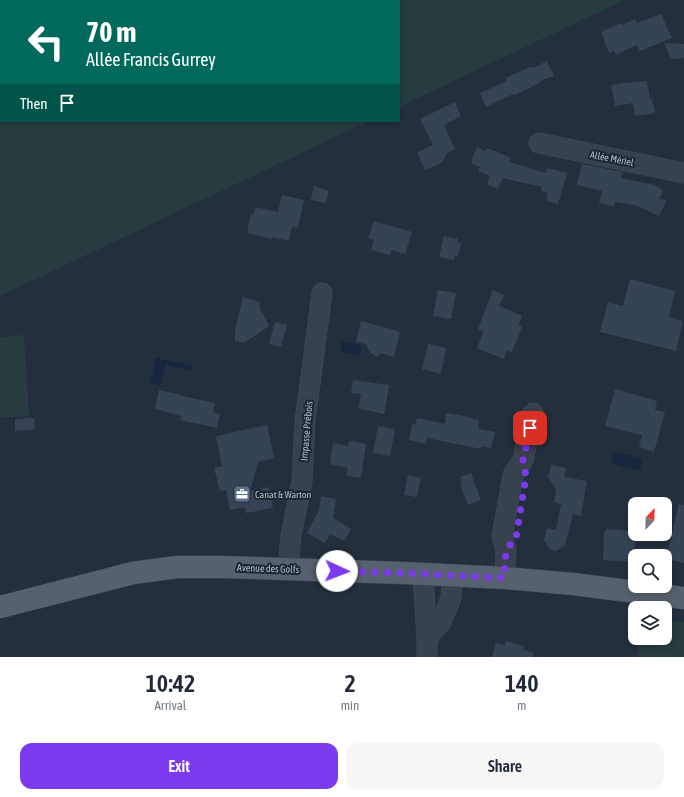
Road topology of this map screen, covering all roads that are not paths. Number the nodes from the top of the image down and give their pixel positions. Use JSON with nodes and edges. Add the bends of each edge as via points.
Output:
{"nodes":[{"id":1,"x":539,"y":143,"type":"dead end"},
{"id":2,"x":684,"y":173,"type":"edge"},
{"id":3,"x":322,"y":293,"type":"dead end"},
{"id":4,"x":533,"y":413,"type":"dead end"},
{"id":5,"x":288,"y":569,"type":"junction"},
{"id":6,"x":423,"y":574,"type":"junction"},
{"id":7,"x":453,"y":576,"type":"junction"},
{"id":8,"x":504,"y":578,"type":"junction"},
{"id":9,"x":684,"y":598,"type":"edge"},
{"id":10,"x":0,"y":607,"type":"edge"},
{"id":11,"x":427,"y":648,"type":"edge"}],
"edges":[{"from":1,"to":2,"type":"street","name":"Allée Mériel"},
{"from":3,"to":5,"type":"street","name":"Impasse Prébois","via":[[305,422],[302,481],[291,536]]},
{"from":4,"to":8,"type":"street","via":[[523,460],[526,476],[516,538],[506,550]]},
{"from":5,"to":6,"type":"main road","name":"Avenue des Golfs"},
{"from":5,"to":10,"type":"main road","name":"Avenue des Golfs","via":[[177,567],[133,573]]},
{"from":6,"to":7,"type":"main road","name":"Avenue des Golfs"},
{"from":6,"to":11,"type":"street"},
{"from":7,"to":8,"type":"main road","name":"Avenue des Golfs"},
{"from":7,"to":11,"type":"street","via":[[451,598]]},
{"from":8,"to":9,"type":"main road","name":"Avenue des Golfs"}]}
